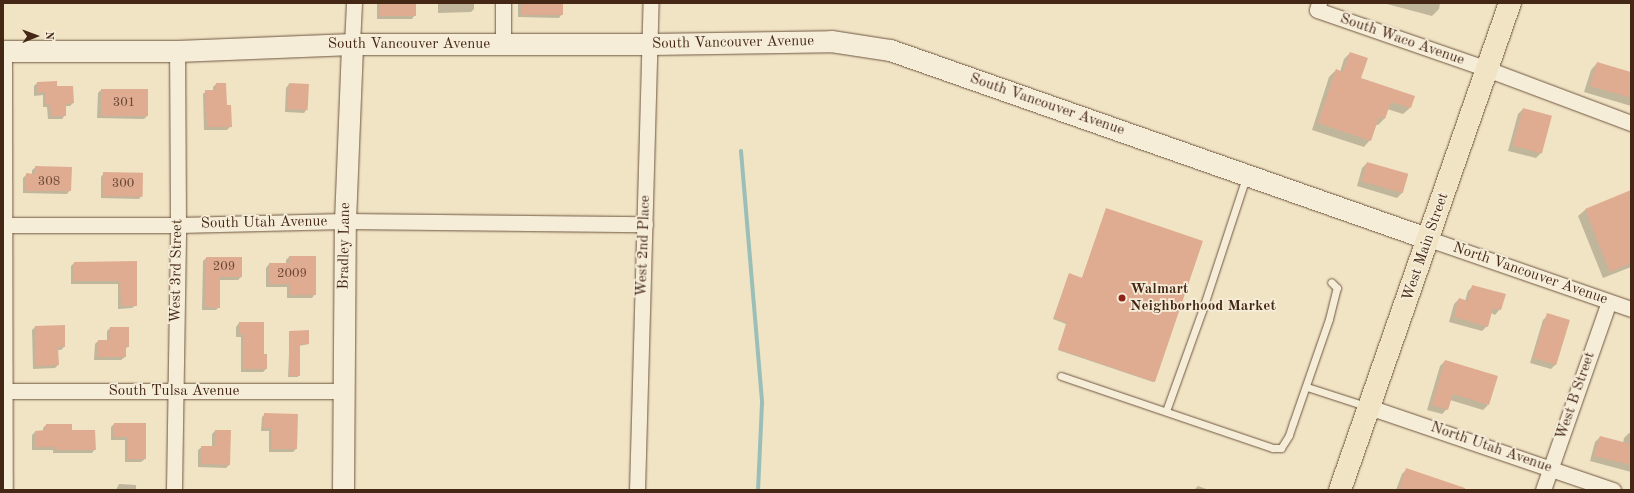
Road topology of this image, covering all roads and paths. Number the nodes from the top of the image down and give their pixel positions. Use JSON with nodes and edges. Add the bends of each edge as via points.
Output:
{"nodes":[{"id":1,"x":354,"y":3,"type":"edge"},
{"id":2,"x":503,"y":3,"type":"edge"},
{"id":3,"x":651,"y":3,"type":"edge"},
{"id":4,"x":1510,"y":3,"type":"edge"},
{"id":5,"x":1318,"y":7,"type":"edge"},
{"id":6,"x":352,"y":44,"type":"junction"},
{"id":7,"x":503,"y":44,"type":"junction"},
{"id":8,"x":650,"y":44,"type":"junction"},
{"id":9,"x":4,"y":51,"type":"edge"},
{"id":10,"x":177,"y":51,"type":"junction"},
{"id":11,"x":1487,"y":69,"type":"junction"},
{"id":12,"x":1631,"y":123,"type":"edge"},
{"id":13,"x":1247,"y":174,"type":"junction"},
{"id":14,"x":345,"y":221,"type":"junction"},
{"id":15,"x":645,"y":224,"type":"junction"},
{"id":16,"x":4,"y":225,"type":"edge"},
{"id":17,"x":178,"y":225,"type":"junction"},
{"id":18,"x":1429,"y":239,"type":"junction"},
{"id":19,"x":1331,"y":282,"type":"dead end"},
{"id":20,"x":1609,"y":302,"type":"junction"},
{"id":21,"x":1631,"y":309,"type":"edge"},
{"id":22,"x":1061,"y":376,"type":"dead end"},
{"id":23,"x":1307,"y":387,"type":"junction"},
{"id":24,"x":4,"y":391,"type":"edge"},
{"id":25,"x":345,"y":391,"type":"junction"},
{"id":26,"x":175,"y":392,"type":"junction"},
{"id":27,"x":1369,"y":407,"type":"junction"},
{"id":28,"x":1166,"y":411,"type":"junction"},
{"id":29,"x":1551,"y":468,"type":"junction"},
{"id":30,"x":5,"y":490,"type":"edge"},
{"id":31,"x":174,"y":490,"type":"edge"},
{"id":32,"x":343,"y":490,"type":"edge"},
{"id":33,"x":637,"y":490,"type":"edge"},
{"id":34,"x":1340,"y":490,"type":"edge"},
{"id":35,"x":1543,"y":490,"type":"edge"},
{"id":36,"x":1613,"y":490,"type":"edge"}],
"edges":[{"from":1,"to":6,"type":"street","name":"Bradley Lane"},
{"from":2,"to":7,"type":"street"},
{"from":3,"to":8,"type":"street","name":"West 2nd Place"},
{"from":4,"to":11,"type":"main road","name":"West Main Street"},
{"from":5,"to":11,"type":"street","name":"South Waco Avenue"},
{"from":6,"to":7,"type":"street","name":"South Vancouver Avenue"},
{"from":6,"to":10,"type":"street","name":"South Vancouver Avenue"},
{"from":6,"to":14,"type":"street","name":"Bradley Lane"},
{"from":7,"to":8,"type":"street","name":"South Vancouver Avenue"},
{"from":8,"to":13,"type":"street","name":"South Vancouver Avenue","via":[[831,41],[890,50]]},
{"from":8,"to":15,"type":"street","name":"West 2nd Place"},
{"from":9,"to":10,"type":"street","name":"South Vancouver Avenue"},
{"from":9,"to":16,"type":"street"},
{"from":10,"to":17,"type":"street","name":"West 3rd Street"},
{"from":11,"to":12,"type":"street","name":"South Waco Avenue"},
{"from":11,"to":18,"type":"main road","name":"West Main Street"},
{"from":13,"to":18,"type":"street","name":"South Vancouver Avenue"},
{"from":13,"to":28,"type":"lane"},
{"from":14,"to":15,"type":"street","name":"South Utah Avenue"},
{"from":14,"to":17,"type":"street","name":"South Utah Avenue"},
{"from":14,"to":25,"type":"street","name":"Bradley Lane"},
{"from":15,"to":33,"type":"street","name":"West 2nd Place"},
{"from":16,"to":17,"type":"street","name":"South Utah Avenue"},
{"from":16,"to":24,"type":"street"},
{"from":17,"to":26,"type":"street","name":"West 3rd Street"},
{"from":18,"to":20,"type":"street","name":"North Vancouver Avenue"},
{"from":18,"to":27,"type":"main road","name":"West Main Street"},
{"from":19,"to":23,"type":"lane","via":[[1337,288],[1335,297]]},
{"from":20,"to":21,"type":"street","name":"North Vancouver Avenue"},
{"from":20,"to":29,"type":"street","name":"West B Street"},
{"from":22,"to":28,"type":"lane"},
{"from":23,"to":27,"type":"lane"},
{"from":23,"to":28,"type":"lane","via":[[1289,435],[1281,448],[1273,448]]},
{"from":24,"to":26,"type":"street","name":"South Tulsa Avenue"},
{"from":24,"to":30,"type":"street"},
{"from":25,"to":26,"type":"street","name":"South Tulsa Avenue"},
{"from":25,"to":32,"type":"street","name":"Bradley Lane"},
{"from":26,"to":31,"type":"street","name":"West 3rd Street"},
{"from":27,"to":29,"type":"street","name":"North Utah Avenue"},
{"from":27,"to":34,"type":"main road","name":"West Main Street"},
{"from":29,"to":35,"type":"street","name":"West B Street"},
{"from":29,"to":36,"type":"street","name":"North Utah Avenue"}]}
